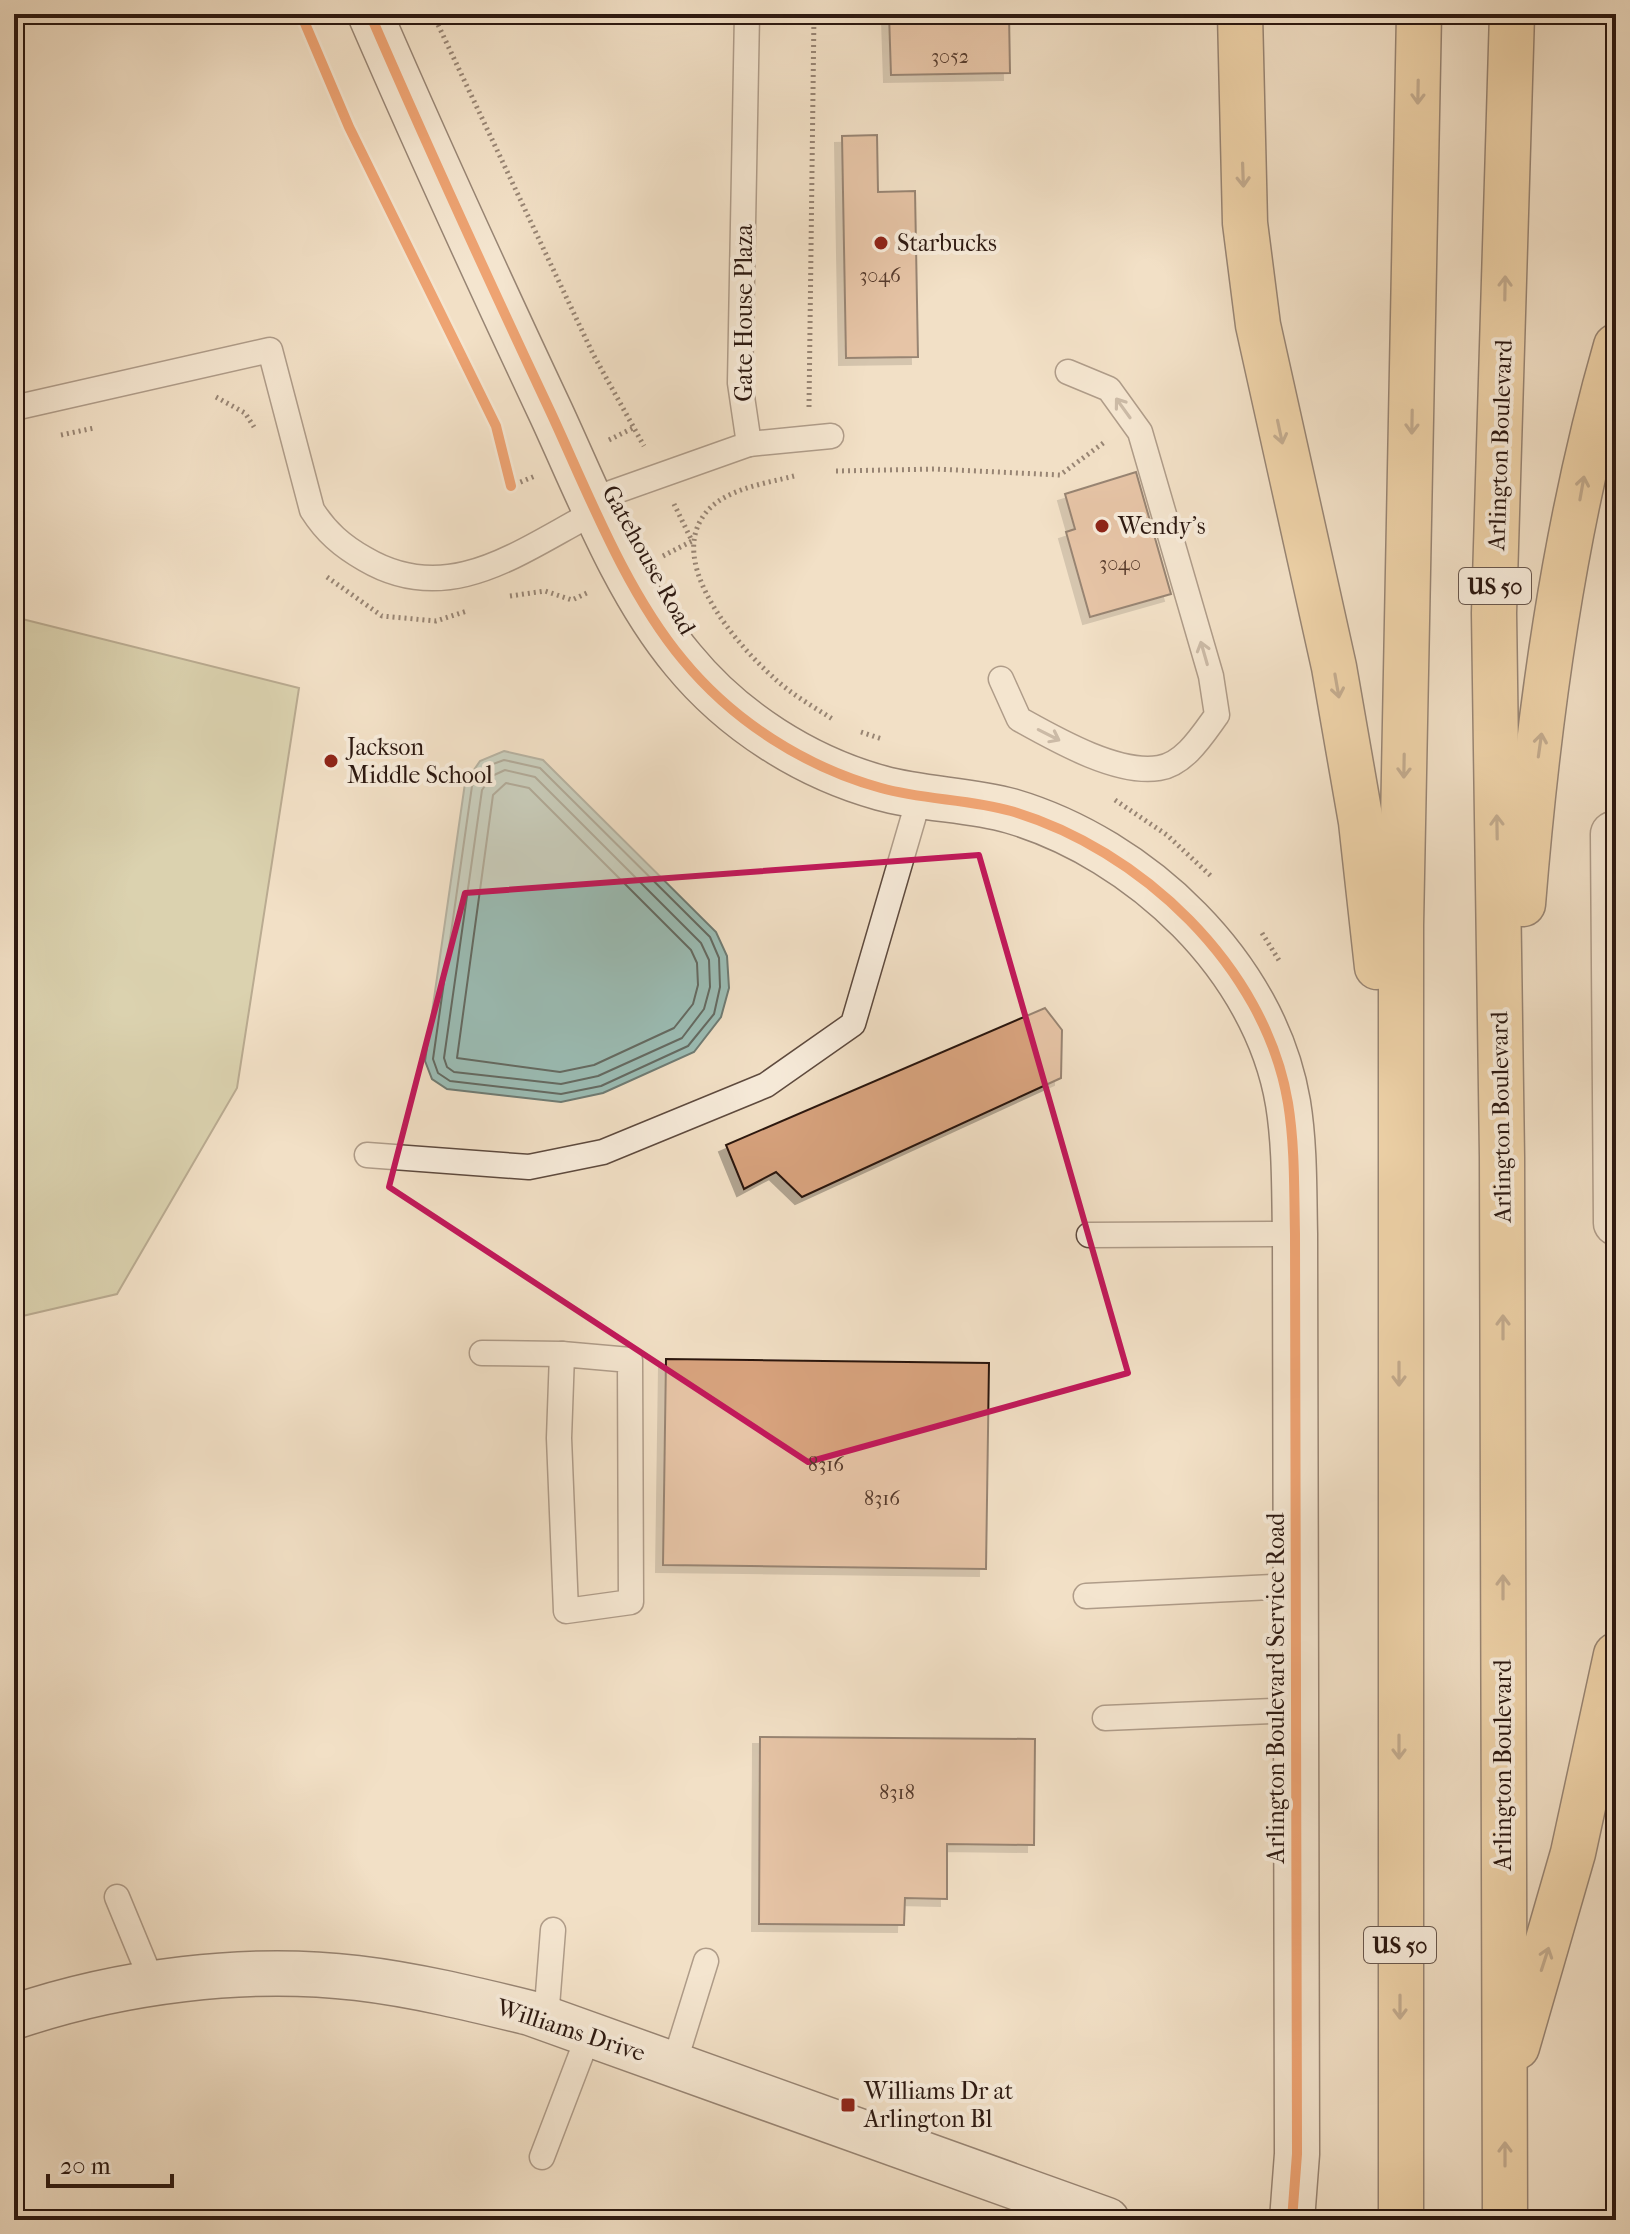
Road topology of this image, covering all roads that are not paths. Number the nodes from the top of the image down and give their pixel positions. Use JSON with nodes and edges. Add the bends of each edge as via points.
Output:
{"nodes":[{"id":1,"x":370,"y":14,"type":"edge"},
{"id":2,"x":747,"y":14,"type":"edge"},
{"id":3,"x":1240,"y":14,"type":"edge"},
{"id":4,"x":1419,"y":14,"type":"edge"},
{"id":5,"x":1512,"y":14,"type":"edge"},
{"id":6,"x":1616,"y":346,"type":"edge"},
{"id":7,"x":1068,"y":372,"type":"dead end"},
{"id":8,"x":14,"y":408,"type":"edge"},
{"id":9,"x":820,"y":438,"type":"road end"},
{"id":10,"x":749,"y":444,"type":"junction"},
{"id":11,"x":594,"y":506,"type":"junction"},
{"id":12,"x":1001,"y":679,"type":"dead end"},
{"id":13,"x":920,"y":795,"type":"junction"},
{"id":14,"x":1613,"y":834,"type":"dead end"},
{"id":15,"x":367,"y":1155,"type":"dead end"},
{"id":16,"x":1293,"y":1155,"type":"joint"},
{"id":17,"x":1502,"y":1157,"type":"junction"},
{"id":18,"x":1616,"y":1223,"type":"edge"},
{"id":19,"x":1295,"y":1234,"type":"junction"},
{"id":20,"x":1089,"y":1235,"type":"dead end"},
{"id":21,"x":1399,"y":1296,"type":"junction"},
{"id":22,"x":482,"y":1353,"type":"dead end"},
{"id":23,"x":562,"y":1354,"type":"junction"},
{"id":24,"x":1295,"y":1586,"type":"junction"},
{"id":25,"x":1086,"y":1596,"type":"dead end"},
{"id":26,"x":1616,"y":1655,"type":"edge"},
{"id":27,"x":1296,"y":1710,"type":"junction"},
{"id":28,"x":1105,"y":1718,"type":"dead end"},
{"id":29,"x":117,"y":1897,"type":"dead end"},
{"id":30,"x":553,"y":1930,"type":"dead end"},
{"id":31,"x":706,"y":1961,"type":"dead end"},
{"id":32,"x":153,"y":1984,"type":"junction"},
{"id":33,"x":14,"y":2017,"type":"edge"},
{"id":34,"x":546,"y":2019,"type":"junction"},
{"id":35,"x":589,"y":2034,"type":"junction"},
{"id":36,"x":674,"y":2064,"type":"junction"},
{"id":37,"x":1504,"y":2087,"type":"junction"},
{"id":38,"x":542,"y":2157,"type":"dead end"},
{"id":39,"x":1090,"y":2217,"type":"edge"},
{"id":40,"x":1292,"y":2220,"type":"edge"},
{"id":41,"x":1401,"y":2220,"type":"edge"},
{"id":42,"x":1505,"y":2220,"type":"edge"}],
"edges":[{"from":1,"to":11,"type":"street","name":"Gatehouse Road"},
{"from":2,"to":10,"type":"lane","name":"Gate House Plaza","via":[[740,383]]},
{"from":3,"to":21,"type":"main road","one_way":true,"via":[[1245,223],[1252,281],[1279,429],[1334,667],[1361,822],[1379,984]]},
{"from":4,"to":21,"type":"main road","number":"US 50","one_way":true},
{"from":17,"to":5,"type":"main road","name":"Arlington Boulevard","number":"US 50","one_way":true,"via":[[1494,613]]},
{"from":17,"to":6,"type":"main road","one_way":true,"via":[[1537,771],[1584,474]]},
{"from":12,"to":7,"type":"lane","one_way":true,"via":[[1019,719],[1113,763],[1160,768],[1192,749],[1217,715],[1211,676],[1140,432],[1109,389]]},
{"from":8,"to":11,"type":"lane","via":[[270,350],[312,510],[326,532],[400,577],[465,576],[492,567]]},
{"from":9,"to":10,"type":"lane"},
{"from":10,"to":11,"type":"lane","via":[[661,474]]},
{"from":11,"to":13,"type":"street","name":"Gatehouse Road","via":[[682,659],[719,698],[769,737],[825,768]]},
{"from":13,"to":15,"type":"lane","via":[[853,1024],[766,1085],[603,1152],[529,1167]]},
{"from":13,"to":16,"type":"street","name":"Gatehouse Road","via":[[1007,810],[1068,830],[1158,890],[1191,919],[1253,1008],[1287,1099]]},
{"from":14,"to":18,"type":"street"},
{"from":16,"to":19,"type":"street","name":"Arlington Boulevard Service Road"},
{"from":37,"to":17,"type":"main road","name":"Arlington Boulevard","number":"US 50","one_way":true},
{"from":19,"to":20,"type":"lane"},
{"from":19,"to":24,"type":"street","name":"Arlington Boulevard Service Road"},
{"from":21,"to":41,"type":"main road","number":"US 50","one_way":true},
{"from":22,"to":23,"type":"lane"},
{"from":23,"to":23,"type":"lane","via":[[559,1438],[566,1611],[631,1602],[630,1360]]},
{"from":24,"to":25,"type":"lane"},
{"from":24,"to":27,"type":"street","name":"Arlington Boulevard Service Road"},
{"from":37,"to":26,"type":"main road","one_way":true,"via":[[1570,1866]]},
{"from":27,"to":28,"type":"lane"},
{"from":27,"to":40,"type":"street","name":"Arlington Boulevard Service Road","via":[[1297,2154]]},
{"from":29,"to":32,"type":"lane"},
{"from":30,"to":34,"type":"lane"},
{"from":31,"to":36,"type":"lane"},
{"from":32,"to":33,"type":"street","name":"Williams Drive"},
{"from":32,"to":34,"type":"street","name":"Williams Drive","via":[[255,1975],[354,1978],[443,1991]]},
{"from":34,"to":35,"type":"street","name":"Williams Drive"},
{"from":35,"to":36,"type":"street","name":"Williams Drive"},
{"from":35,"to":38,"type":"lane"},
{"from":36,"to":39,"type":"street","name":"Williams Drive"},
{"from":42,"to":37,"type":"main road","name":"Arlington Boulevard","number":"US 50","one_way":true}]}
